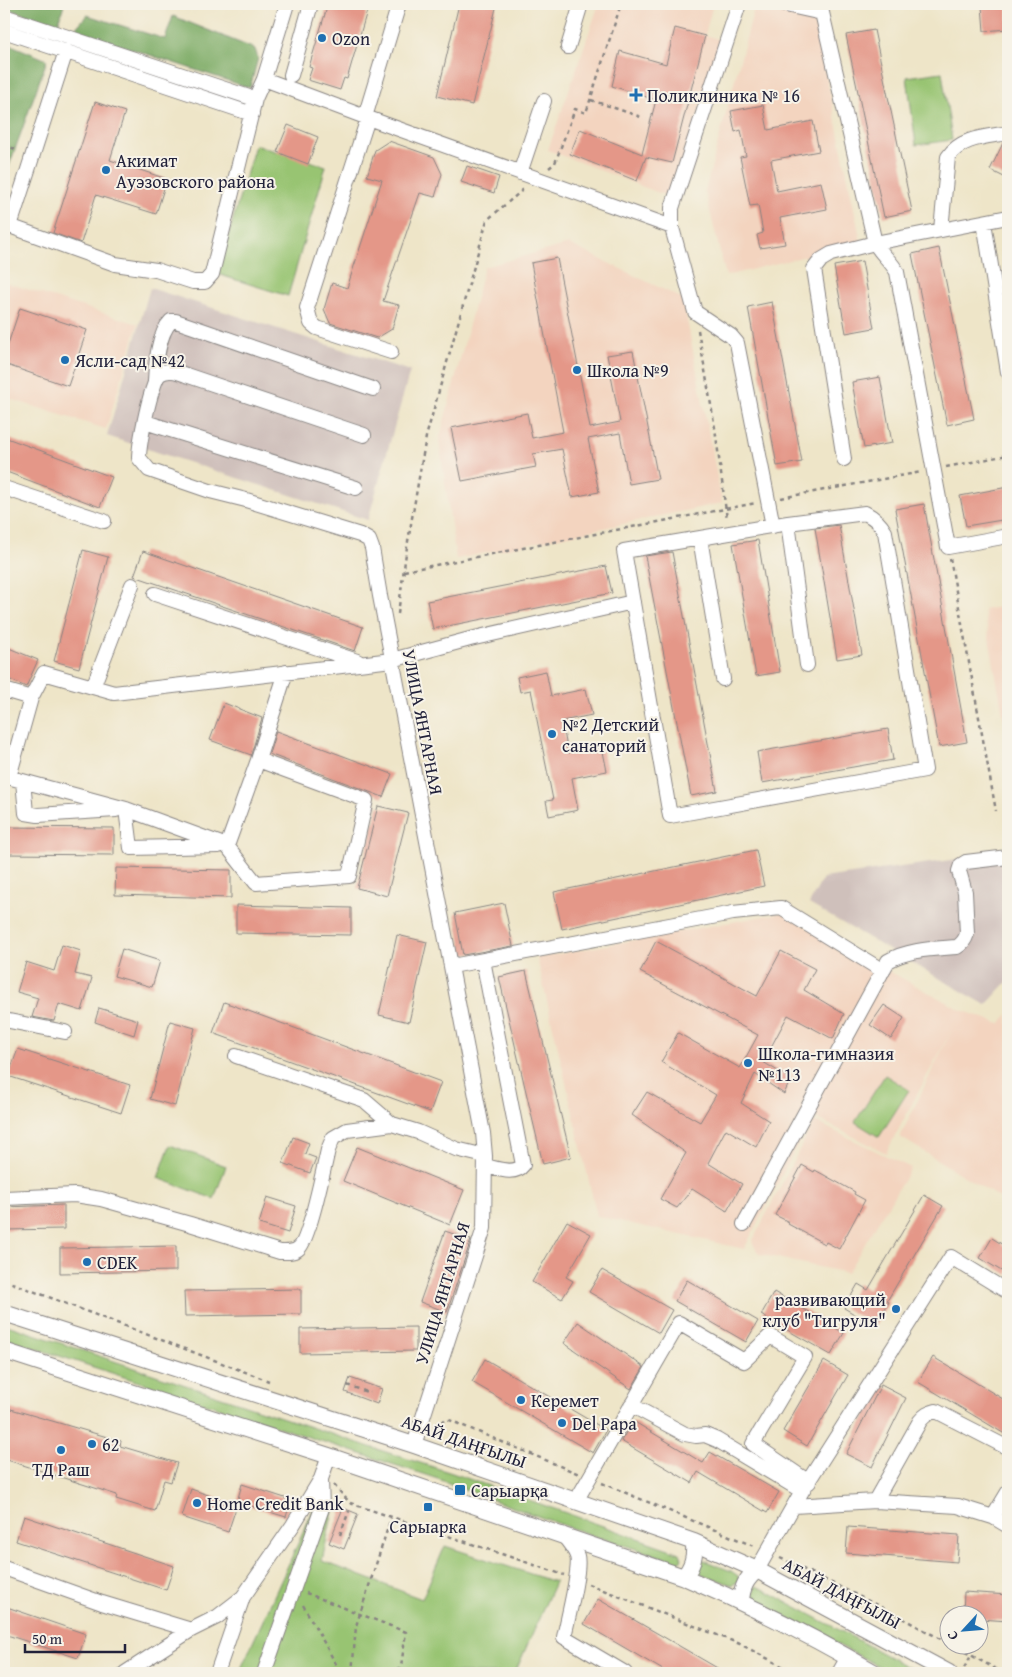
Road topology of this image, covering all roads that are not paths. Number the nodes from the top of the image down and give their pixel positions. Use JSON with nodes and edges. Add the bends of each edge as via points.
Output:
{"nodes":[{"id":1,"x":287,"y":4,"type":"edge"},
{"id":2,"x":311,"y":4,"type":"edge"},
{"id":3,"x":399,"y":4,"type":"edge"},
{"id":4,"x":581,"y":4,"type":"edge"},
{"id":5,"x":739,"y":4,"type":"edge"},
{"id":6,"x":781,"y":4,"type":"edge"},
{"id":7,"x":821,"y":8,"type":"edge"},
{"id":8,"x":4,"y":16,"type":"edge"},
{"id":9,"x":4,"y":31,"type":"edge"},
{"id":10,"x":60,"y":34,"type":"junction"},
{"id":11,"x":568,"y":47,"type":"dead end"},
{"id":12,"x":60,"y":50,"type":"junction"},
{"id":13,"x":291,"y":75,"type":"dead end"},
{"id":14,"x":264,"y":79,"type":"junction"},
{"id":15,"x":255,"y":100,"type":"junction"},
{"id":16,"x":544,"y":101,"type":"dead end"},
{"id":17,"x":252,"y":114,"type":"junction"},
{"id":18,"x":366,"y":118,"type":"junction"},
{"id":19,"x":1008,"y":133,"type":"edge"},
{"id":20,"x":520,"y":173,"type":"junction"},
{"id":21,"x":1008,"y":217,"type":"edge"},
{"id":22,"x":984,"y":222,"type":"junction"},
{"id":23,"x":7,"y":225,"type":"edge"},
{"id":24,"x":672,"y":227,"type":"junction"},
{"id":25,"x":941,"y":230,"type":"junction"},
{"id":26,"x":875,"y":243,"type":"junction"},
{"id":27,"x":391,"y":352,"type":"dead end"},
{"id":28,"x":1008,"y":372,"type":"edge"},
{"id":29,"x":155,"y":380,"type":"junction"},
{"id":30,"x":373,"y":389,"type":"dead end"},
{"id":31,"x":145,"y":422,"type":"junction"},
{"id":32,"x":364,"y":435,"type":"dead end"},
{"id":33,"x":844,"y":459,"type":"dead end"},
{"id":34,"x":4,"y":488,"type":"edge"},
{"id":35,"x":356,"y":488,"type":"dead end"},
{"id":36,"x":104,"y":521,"type":"dead end"},
{"id":37,"x":788,"y":523,"type":"junction"},
{"id":38,"x":773,"y":526,"type":"junction"},
{"id":39,"x":1008,"y":536,"type":"edge"},
{"id":40,"x":700,"y":538,"type":"junction"},
{"id":41,"x":132,"y":585,"type":"dead end"},
{"id":42,"x":155,"y":594,"type":"dead end"},
{"id":43,"x":633,"y":602,"type":"junction"},
{"id":44,"x":392,"y":660,"type":"junction"},
{"id":45,"x":360,"y":662,"type":"junction"},
{"id":46,"x":807,"y":665,"type":"dead end"},
{"id":47,"x":286,"y":672,"type":"junction"},
{"id":48,"x":722,"y":679,"type":"dead end"},
{"id":49,"x":93,"y":687,"type":"junction"},
{"id":50,"x":4,"y":690,"type":"edge"},
{"id":51,"x":30,"y":698,"type":"junction"},
{"id":52,"x":258,"y":760,"type":"junction"},
{"id":53,"x":6,"y":777,"type":"edge"},
{"id":54,"x":23,"y":781,"type":"junction"},
{"id":55,"x":126,"y":809,"type":"junction"},
{"id":56,"x":227,"y":846,"type":"junction"},
{"id":57,"x":1008,"y":857,"type":"edge"},
{"id":58,"x":484,"y":960,"type":"junction"},
{"id":59,"x":452,"y":966,"type":"junction"},
{"id":60,"x":883,"y":971,"type":"junction"},
{"id":61,"x":4,"y":1020,"type":"edge"},
{"id":62,"x":65,"y":1032,"type":"dead end"},
{"id":63,"x":236,"y":1056,"type":"dead end"},
{"id":64,"x":392,"y":1124,"type":"junction"},
{"id":65,"x":485,"y":1161,"type":"junction"},
{"id":66,"x":4,"y":1198,"type":"edge"},
{"id":67,"x":744,"y":1224,"type":"dead end"},
{"id":68,"x":1008,"y":1292,"type":"edge"},
{"id":69,"x":4,"y":1313,"type":"edge"},
{"id":70,"x":4,"y":1351,"type":"edge"},
{"id":71,"x":631,"y":1405,"type":"junction"},
{"id":72,"x":416,"y":1438,"type":"junction"},
{"id":73,"x":1008,"y":1448,"type":"edge"},
{"id":74,"x":329,"y":1456,"type":"junction"},
{"id":75,"x":328,"y":1482,"type":"junction"},
{"id":76,"x":805,"y":1487,"type":"junction"},
{"id":77,"x":1008,"y":1492,"type":"edge"},
{"id":78,"x":576,"y":1501,"type":"junction"},
{"id":79,"x":875,"y":1501,"type":"junction"},
{"id":80,"x":794,"y":1506,"type":"junction"},
{"id":81,"x":992,"y":1517,"type":"junction"},
{"id":82,"x":1008,"y":1526,"type":"edge"},
{"id":83,"x":562,"y":1534,"type":"junction"},
{"id":84,"x":694,"y":1542,"type":"junction"},
{"id":85,"x":4,"y":1568,"type":"edge"},
{"id":86,"x":757,"y":1570,"type":"junction"},
{"id":87,"x":684,"y":1577,"type":"junction"},
{"id":88,"x":244,"y":1597,"type":"junction"},
{"id":89,"x":741,"y":1601,"type":"junction"},
{"id":90,"x":190,"y":1630,"type":"junction"},
{"id":91,"x":848,"y":1657,"type":"junction"},
{"id":92,"x":956,"y":1671,"type":"edge"},
{"id":93,"x":125,"y":1673,"type":"edge"},
{"id":94,"x":217,"y":1673,"type":"edge"},
{"id":95,"x":264,"y":1673,"type":"edge"},
{"id":96,"x":625,"y":1673,"type":"edge"},
{"id":97,"x":839,"y":1673,"type":"edge"},
{"id":98,"x":875,"y":1673,"type":"edge"}],
"edges":[{"from":1,"to":14,"type":"street"},
{"from":2,"to":13,"type":"street"},
{"from":3,"to":18,"type":"street"},
{"from":4,"to":11,"type":"street"},
{"from":5,"to":24,"type":"street","via":[[672,208]]},
{"from":6,"to":7,"type":"street"},
{"from":7,"to":26,"type":"street"},
{"from":8,"to":10,"type":"street"},
{"from":9,"to":12,"type":"street"},
{"from":10,"to":12,"type":"street"},
{"from":10,"to":15,"type":"street"},
{"from":12,"to":17,"type":"street"},
{"from":12,"to":23,"type":"street"},
{"from":14,"to":15,"type":"street"},
{"from":14,"to":18,"type":"street"},
{"from":15,"to":17,"type":"street"},
{"from":16,"to":20,"type":"street"},
{"from":17,"to":23,"type":"street","via":[[212,274],[205,282],[115,264]]},
{"from":18,"to":20,"type":"street"},
{"from":18,"to":27,"type":"street","via":[[307,308],[311,323],[317,328]]},
{"from":19,"to":25,"type":"street","via":[[967,141],[952,150],[948,157]]},
{"from":20,"to":24,"type":"street"},
{"from":21,"to":22,"type":"street"},
{"from":22,"to":25,"type":"street"},
{"from":22,"to":28,"type":"street"},
{"from":24,"to":38,"type":"street","via":[[695,312],[738,343]]},
{"from":25,"to":26,"type":"street"},
{"from":26,"to":33,"type":"street","via":[[831,254],[814,269]]},
{"from":26,"to":39,"type":"street","via":[[898,272],[948,547]]},
{"from":29,"to":30,"type":"street","name":"УЛИЦА ЯНТАРНАЯ","via":[[163,332],[176,321]]},
{"from":29,"to":31,"type":"street","name":"УЛИЦА ЯНТАРНАЯ"},
{"from":29,"to":32,"type":"street","via":[[166,371],[174,371]]},
{"from":31,"to":35,"type":"street"},
{"from":31,"to":44,"type":"street","name":"УЛИЦА ЯНТАРНАЯ","via":[[139,458],[148,470],[360,534],[369,540]]},
{"from":34,"to":36,"type":"street"},
{"from":37,"to":38,"type":"street"},
{"from":37,"to":43,"type":"street","via":[[865,513],[880,524],[925,770],[670,816]]},
{"from":37,"to":46,"type":"street"},
{"from":38,"to":40,"type":"street"},
{"from":40,"to":43,"type":"street","via":[[624,551]]},
{"from":40,"to":48,"type":"street"},
{"from":41,"to":49,"type":"street"},
{"from":42,"to":45,"type":"street"},
{"from":43,"to":44,"type":"street"},
{"from":44,"to":45,"type":"street"},
{"from":44,"to":59,"type":"street","name":"УЛИЦА ЯНТАРНАЯ"},
{"from":45,"to":47,"type":"street"},
{"from":47,"to":49,"type":"street","via":[[114,693]]},
{"from":47,"to":52,"type":"street"},
{"from":49,"to":51,"type":"street","via":[[44,673]]},
{"from":50,"to":51,"type":"street"},
{"from":51,"to":53,"type":"street"},
{"from":52,"to":56,"type":"street"},
{"from":52,"to":56,"type":"street","via":[[366,800],[349,876],[256,883]]},
{"from":53,"to":54,"type":"street"},
{"from":54,"to":55,"type":"street"},
{"from":54,"to":55,"type":"street","via":[[26,813]]},
{"from":55,"to":56,"type":"street"},
{"from":55,"to":56,"type":"street","via":[[131,848]]},
{"from":57,"to":60,"type":"street","via":[[961,865],[967,934],[960,945],[897,956]]},
{"from":58,"to":59,"type":"street"},
{"from":58,"to":60,"type":"street","via":[[734,913],[781,908]]},
{"from":58,"to":65,"type":"street","via":[[523,1165],[512,1171]]},
{"from":59,"to":65,"type":"street","name":"УЛИЦА ЯНТАРНАЯ","via":[[483,1133]]},
{"from":60,"to":67,"type":"street"},
{"from":61,"to":62,"type":"street"},
{"from":63,"to":64,"type":"street","via":[[364,1100]]},
{"from":64,"to":65,"type":"street"},
{"from":64,"to":66,"type":"street","via":[[347,1130],[333,1138],[307,1233],[301,1248],[293,1252],[280,1252],[101,1199],[75,1195]]},
{"from":65,"to":72,"type":"street","name":"УЛИЦА ЯНТАРНАЯ","via":[[484,1228]]},
{"from":68,"to":76,"type":"street","via":[[951,1257]]},
{"from":69,"to":72,"type":"main road","name":"АБАЙ ДАҢҒЫЛЫ"},
{"from":70,"to":74,"type":"main road"},
{"from":71,"to":76,"type":"street","via":[[685,1434],[705,1435],[717,1440]]},
{"from":71,"to":76,"type":"street","via":[[678,1323],[744,1361],[770,1336],[805,1357],[753,1444]]},
{"from":71,"to":78,"type":"street"},
{"from":72,"to":78,"type":"main road","name":"АБАЙ ДАҢҒЫЛЫ"},
{"from":73,"to":79,"type":"street","via":[[936,1411],[930,1412],[920,1421]]},
{"from":74,"to":75,"type":"street"},
{"from":74,"to":83,"type":"main road"},
{"from":75,"to":88,"type":"street","via":[[293,1525]]},
{"from":75,"to":95,"type":"street","via":[[322,1508]]},
{"from":76,"to":80,"type":"street"},
{"from":77,"to":81,"type":"street"},
{"from":78,"to":84,"type":"main road","name":"АБАЙ ДАҢҒЫЛЫ"},
{"from":79,"to":80,"type":"street"},
{"from":79,"to":81,"type":"street","via":[[958,1506]]},
{"from":80,"to":86,"type":"street"},
{"from":81,"to":82,"type":"street"},
{"from":83,"to":87,"type":"main road"},
{"from":83,"to":96,"type":"street","via":[[578,1558],[564,1637]]},
{"from":84,"to":86,"type":"main road","name":"АБАЙ ДАҢҒЫЛЫ"},
{"from":84,"to":87,"type":"main road","via":[[693,1564]]},
{"from":85,"to":90,"type":"street"},
{"from":86,"to":89,"type":"main road","via":[[744,1584]]},
{"from":86,"to":92,"type":"main road","name":"АБАЙ ДАҢҒЫЛЫ"},
{"from":87,"to":89,"type":"main road"},
{"from":88,"to":90,"type":"street"},
{"from":88,"to":94,"type":"street"},
{"from":89,"to":91,"type":"main road"},
{"from":90,"to":93,"type":"street"},
{"from":91,"to":97,"type":"street"},
{"from":91,"to":98,"type":"main road"}]}
